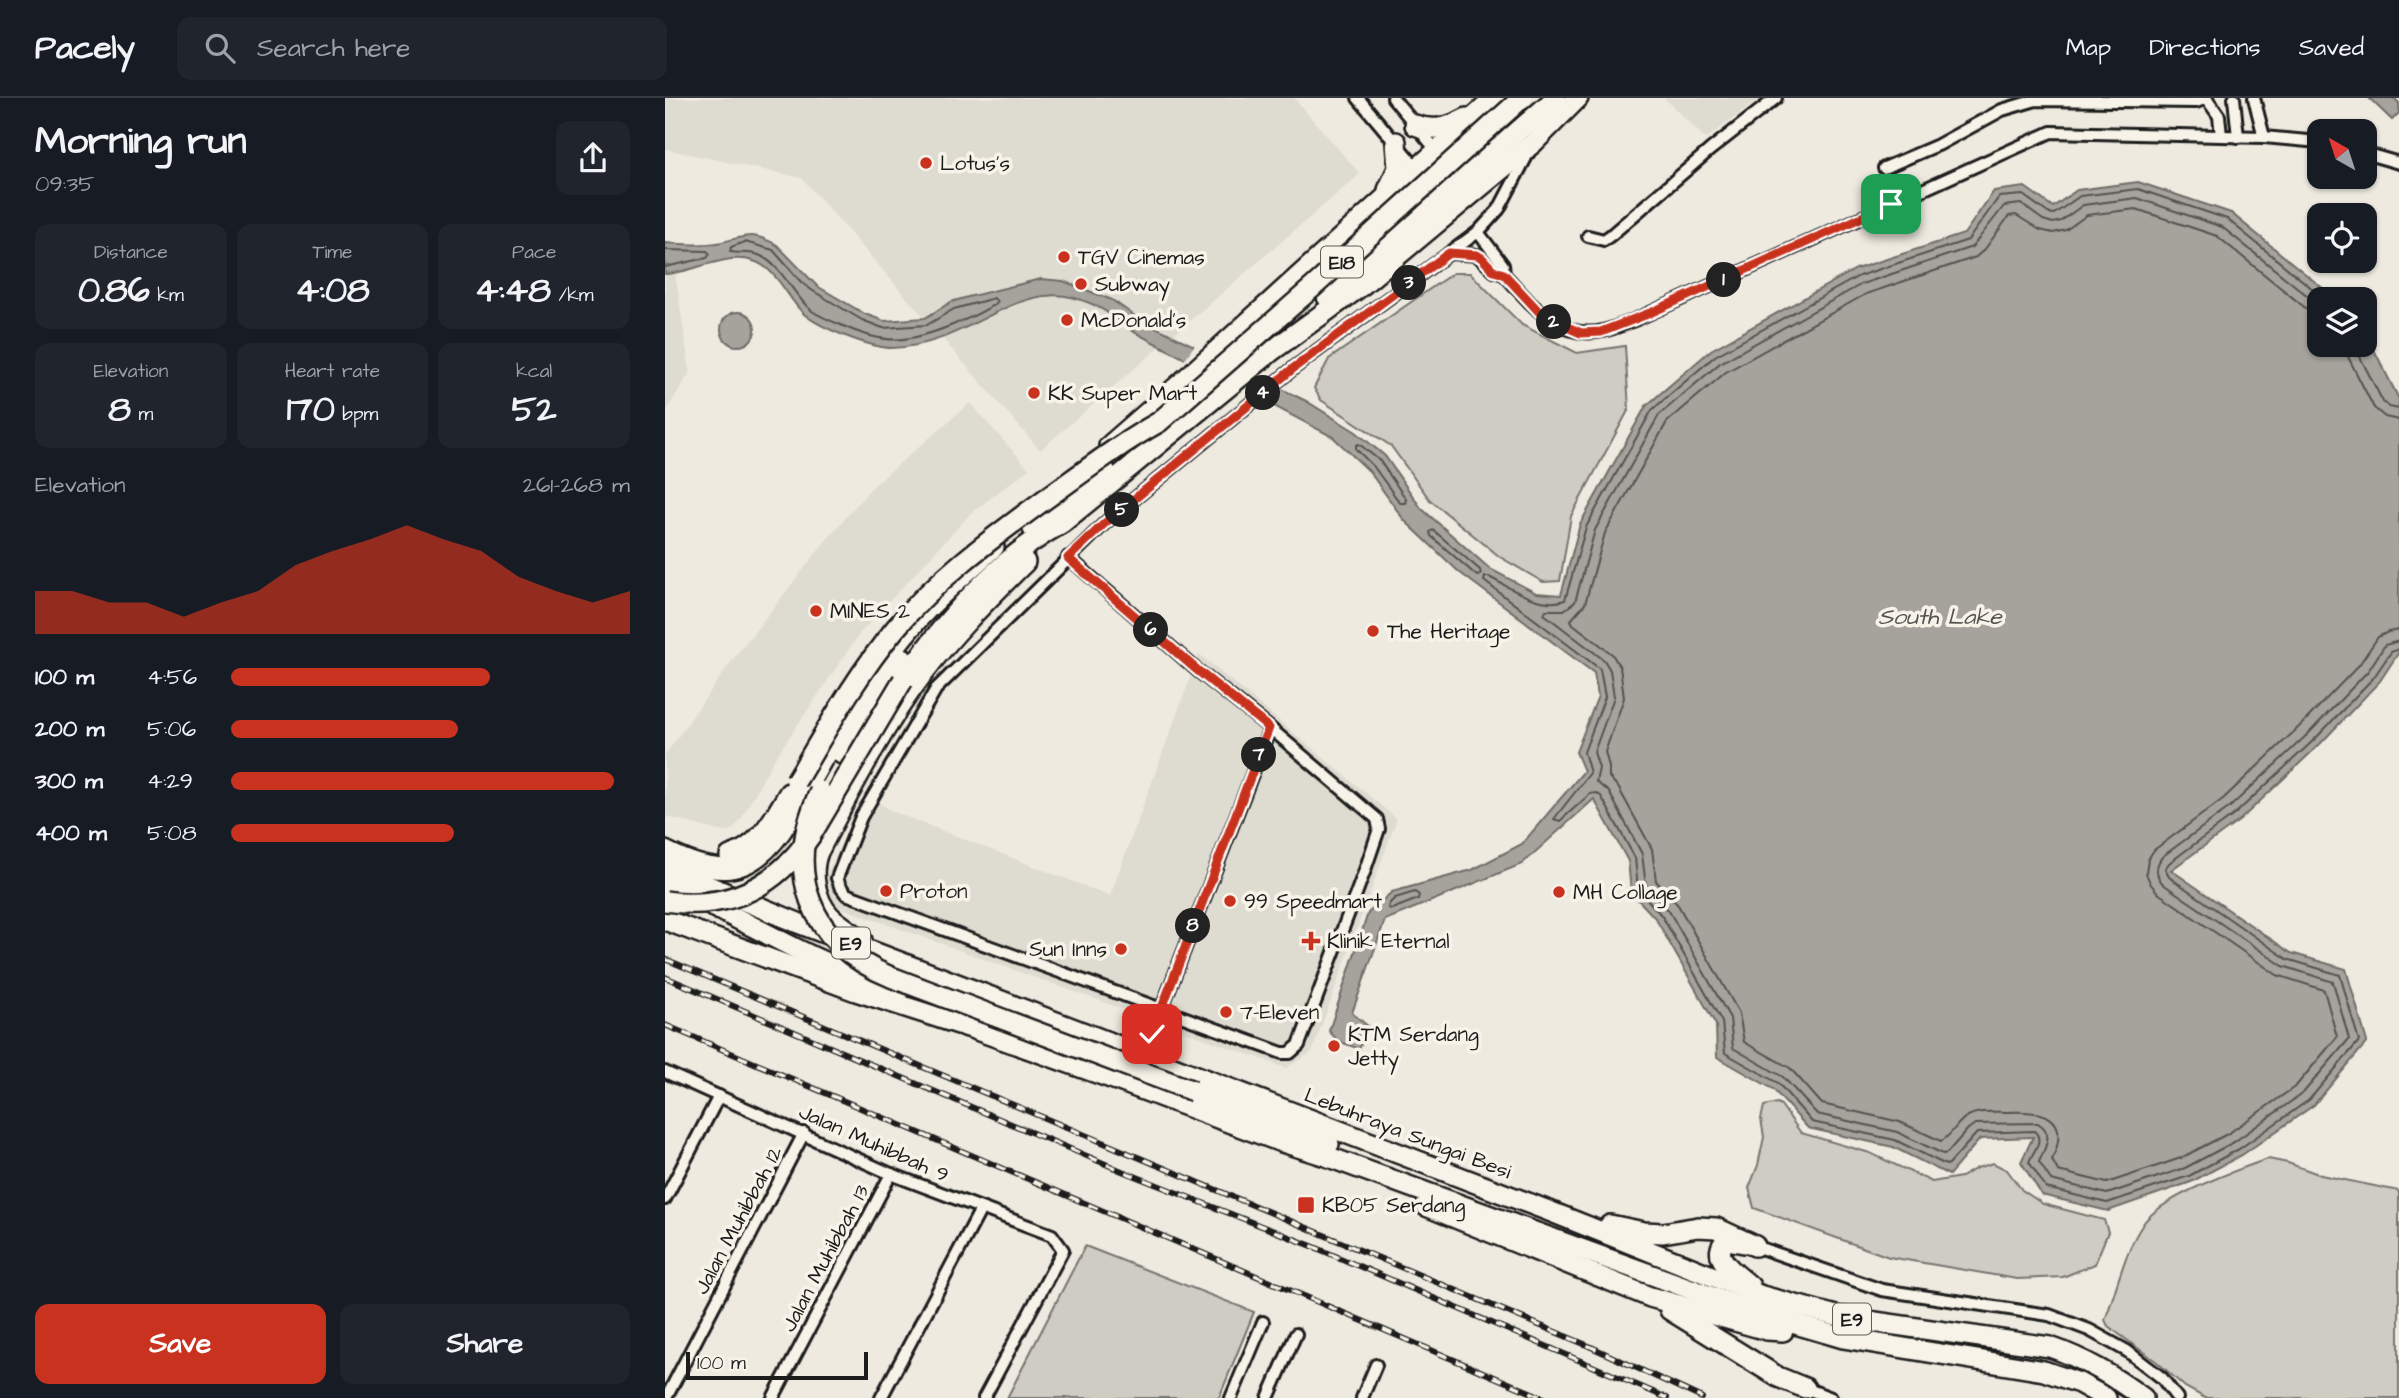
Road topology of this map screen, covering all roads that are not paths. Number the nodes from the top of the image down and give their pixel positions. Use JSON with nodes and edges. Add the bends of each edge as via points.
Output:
{"nodes":[{"id":1,"x":1358,"y":98,"type":"edge"},
{"id":2,"x":1393,"y":98,"type":"edge"},
{"id":3,"x":1495,"y":98,"type":"edge"},
{"id":4,"x":1522,"y":98,"type":"edge"},
{"id":5,"x":1556,"y":98,"type":"edge"},
{"id":6,"x":1578,"y":98,"type":"edge"},
{"id":7,"x":1776,"y":98,"type":"edge"},
{"id":8,"x":2207,"y":98,"type":"edge"},
{"id":9,"x":2234,"y":98,"type":"edge"},
{"id":10,"x":2254,"y":98,"type":"edge"},
{"id":11,"x":1473,"y":118,"type":"junction"},
{"id":12,"x":1415,"y":125,"type":"junction"},
{"id":13,"x":2221,"y":136,"type":"junction"},
{"id":14,"x":2238,"y":137,"type":"junction"},
{"id":15,"x":2264,"y":137,"type":"junction"},
{"id":16,"x":2307,"y":141,"type":"edge"},
{"id":17,"x":1396,"y":142,"type":"junction"},
{"id":18,"x":1533,"y":143,"type":"junction"},
{"id":19,"x":1437,"y":151,"type":"junction"},
{"id":20,"x":1491,"y":156,"type":"junction"},
{"id":21,"x":2377,"y":157,"type":"edge"},
{"id":22,"x":2399,"y":163,"type":"edge"},
{"id":23,"x":1884,"y":168,"type":"dead end"},
{"id":24,"x":1417,"y":169,"type":"junction"},
{"id":25,"x":1462,"y":181,"type":"junction"},
{"id":26,"x":1442,"y":198,"type":"junction"},
{"id":27,"x":1374,"y":207,"type":"junction"},
{"id":28,"x":1478,"y":232,"type":"junction"},
{"id":29,"x":1399,"y":234,"type":"junction"},
{"id":30,"x":1588,"y":236,"type":"dead end"},
{"id":31,"x":1449,"y":253,"type":"junction"},
{"id":32,"x":1504,"y":274,"type":"junction"},
{"id":33,"x":1273,"y":350,"type":"junction"},
{"id":34,"x":1159,"y":422,"type":"junction"},
{"id":35,"x":1062,"y":523,"type":"junction"},
{"id":36,"x":1068,"y":558,"type":"junction"},
{"id":37,"x":1269,"y":728,"type":"junction"},
{"id":38,"x":665,"y":845,"type":"edge"},
{"id":39,"x":665,"y":851,"type":"edge"},
{"id":40,"x":665,"y":868,"type":"edge"},
{"id":41,"x":665,"y":884,"type":"edge"},
{"id":42,"x":665,"y":901,"type":"edge"},
{"id":43,"x":665,"y":920,"type":"edge"},
{"id":44,"x":890,"y":958,"type":"junction"},
{"id":45,"x":1161,"y":1010,"type":"junction"},
{"id":46,"x":971,"y":1028,"type":"junction"},
{"id":47,"x":1143,"y":1057,"type":"junction"},
{"id":48,"x":665,"y":1072,"type":"edge"},
{"id":49,"x":719,"y":1096,"type":"junction"},
{"id":50,"x":804,"y":1133,"type":"junction"},
{"id":51,"x":1326,"y":1156,"type":"junction"},
{"id":52,"x":891,"y":1174,"type":"junction"},
{"id":53,"x":1386,"y":1178,"type":"junction"},
{"id":54,"x":665,"y":1199,"type":"edge"},
{"id":55,"x":981,"y":1209,"type":"junction"},
{"id":56,"x":1564,"y":1217,"type":"junction"},
{"id":57,"x":1755,"y":1246,"type":"junction"},
{"id":58,"x":1762,"y":1296,"type":"junction"},
{"id":59,"x":1650,"y":1297,"type":"junction"},
{"id":60,"x":1263,"y":1322,"type":"dead end"},
{"id":61,"x":1767,"y":1330,"type":"junction"},
{"id":62,"x":1296,"y":1334,"type":"dead end"},
{"id":63,"x":1827,"y":1334,"type":"junction"},
{"id":64,"x":1376,"y":1365,"type":"dead end"},
{"id":65,"x":1805,"y":1388,"type":"junction"},
{"id":66,"x":666,"y":1398,"type":"edge"},
{"id":67,"x":773,"y":1398,"type":"edge"},
{"id":68,"x":881,"y":1398,"type":"edge"},
{"id":69,"x":984,"y":1398,"type":"edge"},
{"id":70,"x":1231,"y":1398,"type":"edge"},
{"id":71,"x":1268,"y":1398,"type":"edge"},
{"id":72,"x":1362,"y":1398,"type":"edge"},
{"id":73,"x":1831,"y":1398,"type":"edge"},
{"id":74,"x":2106,"y":1398,"type":"edge"},
{"id":75,"x":2143,"y":1398,"type":"edge"},
{"id":76,"x":2177,"y":1398,"type":"edge"}],
"edges":[{"from":1,"to":17,"type":"street"},
{"from":2,"to":12,"type":"street"},
{"from":3,"to":11,"type":"highway"},
{"from":4,"to":34,"type":"highway","number":"E18","bridge":true},
{"from":5,"to":20,"type":"highway"},
{"from":6,"to":18,"type":"highway","number":"E18"},
{"from":7,"to":30,"type":"street","via":[[1611,235],[1604,240]]},
{"from":8,"to":13,"type":"street","via":[[2218,116]]},
{"from":8,"to":23,"type":"street","via":[[2196,102],[2036,100],[2002,110]]},
{"from":9,"to":14,"type":"street"},
{"from":10,"to":15,"type":"street"},
{"from":11,"to":12,"type":"highway","via":[[1446,128]]},
{"from":11,"to":19,"type":"highway"},
{"from":11,"to":20,"type":"highway","via":[[1462,141],[1467,153]]},
{"from":12,"to":19,"type":"street"},
{"from":13,"to":14,"type":"street"},
{"from":13,"to":32,"type":"street","via":[[2051,132],[1601,332],[1581,333],[1544,317]]},
{"from":14,"to":15,"type":"street"},
{"from":15,"to":16,"type":"street"},
{"from":17,"to":24,"type":"street"},
{"from":17,"to":27,"type":"highway","via":[[1398,159],[1391,187]]},
{"from":18,"to":28,"type":"street","via":[[1499,209]]},
{"from":18,"to":33,"type":"highway","number":"E18","via":[[1361,286]]},
{"from":19,"to":24,"type":"highway"},
{"from":19,"to":25,"type":"street"},
{"from":20,"to":25,"type":"highway"},
{"from":21,"to":22,"type":"street"},
{"from":24,"to":26,"type":"street"},
{"from":24,"to":27,"type":"highway"},
{"from":25,"to":26,"type":"highway"},
{"from":26,"to":29,"type":"highway"},
{"from":27,"to":29,"type":"highway","via":[[1393,198],[1404,203],[1411,215]]},
{"from":27,"to":39,"type":"highway","via":[[918,620],[869,682],[766,851],[737,868],[716,870]]},
{"from":28,"to":31,"type":"street"},
{"from":28,"to":32,"type":"street","via":[[1503,265]]},
{"from":29,"to":33,"type":"highway","via":[[1287,332]]},
{"from":31,"to":32,"type":"street","via":[[1477,255]]},
{"from":31,"to":36,"type":"street","via":[[1295,367]]},
{"from":33,"to":35,"type":"highway","number":"E18"},
{"from":34,"to":38,"type":"highway","bridge":true,"via":[[1006,528],[921,600],[862,672],[771,822],[750,846],[731,856],[711,858]]},
{"from":34,"to":53,"type":"highway","bridge":true,"via":[[996,559],[927,629],[886,682],[820,791],[806,826],[804,877],[815,912],[842,948],[863,964],[1367,1159]]},
{"from":35,"to":42,"type":"highway","bridge":true,"via":[[1030,543],[974,592],[941,629],[903,680],[811,835],[784,868],[765,883],[729,899],[694,904]]},
{"from":35,"to":44,"type":"highway","via":[[979,608],[924,673],[850,790],[814,861],[816,886],[831,918]]},
{"from":36,"to":37,"type":"street"},
{"from":36,"to":45,"type":"street","via":[[936,690],[861,817],[838,878],[846,894]]},
{"from":37,"to":45,"type":"street"},
{"from":37,"to":45,"type":"street","via":[[1377,820],[1379,829],[1299,1045],[1282,1053]]},
{"from":40,"to":44,"type":"highway","name":"Lebuhraya Sungai Besi","number":"E9"},
{"from":41,"to":46,"type":"highway","via":[[850,974],[943,1008]]},
{"from":43,"to":46,"type":"highway","number":"E9"},
{"from":44,"to":47,"type":"highway","name":"Lebuhraya Sungai Besi","number":"E9"},
{"from":45,"to":47,"type":"street"},
{"from":46,"to":51,"type":"highway","number":"E9"},
{"from":47,"to":56,"type":"highway","name":"Lebuhraya Sungai Besi","number":"E9"},
{"from":48,"to":49,"type":"street","name":"Jalan Muhibbah 9"},
{"from":49,"to":50,"type":"street","name":"Jalan Muhibbah 9"},
{"from":49,"to":54,"type":"street"},
{"from":50,"to":52,"type":"street","name":"Jalan Muhibbah 9"},
{"from":50,"to":66,"type":"street","name":"Jalan Muhibbah 12"},
{"from":51,"to":53,"type":"highway","number":"E9"},
{"from":51,"to":59,"type":"highway","via":[[1350,1174]]},
{"from":52,"to":55,"type":"street","name":"Jalan Muhibbah 9"},
{"from":52,"to":67,"type":"street","name":"Jalan Muhibbah 13"},
{"from":53,"to":63,"type":"highway","number":"E9","via":[[1751,1311]]},
{"from":55,"to":68,"type":"street"},
{"from":55,"to":69,"type":"street","name":"Jalan Muhibbah 9","via":[[1052,1235],[1063,1250]]},
{"from":56,"to":57,"type":"highway","via":[[1644,1232],[1716,1228]]},
{"from":56,"to":58,"type":"highway","name":"Lebuhraya Sungai Besi","number":"E9"},
{"from":57,"to":58,"type":"highway","via":[[1727,1240],[1719,1252],[1723,1262]]},
{"from":57,"to":76,"type":"street","via":[[1882,1290],[2049,1315],[2127,1352],[2162,1378]]},
{"from":58,"to":75,"type":"highway","name":"Lebuhraya Sungai Besi","number":"E9","via":[[1840,1317],[2050,1348],[2078,1356]]},
{"from":59,"to":61,"type":"highway"},
{"from":59,"to":65,"type":"highway","via":[[1778,1377]]},
{"from":60,"to":70,"type":"street"},
{"from":61,"to":63,"type":"highway"},
{"from":61,"to":65,"type":"highway","via":[[1752,1333],[1744,1343],[1748,1355]]},
{"from":62,"to":71,"type":"street"},
{"from":63,"to":74,"type":"highway","number":"E9","via":[[2044,1371]]},
{"from":64,"to":72,"type":"street"},
{"from":65,"to":73,"type":"street"}]}
